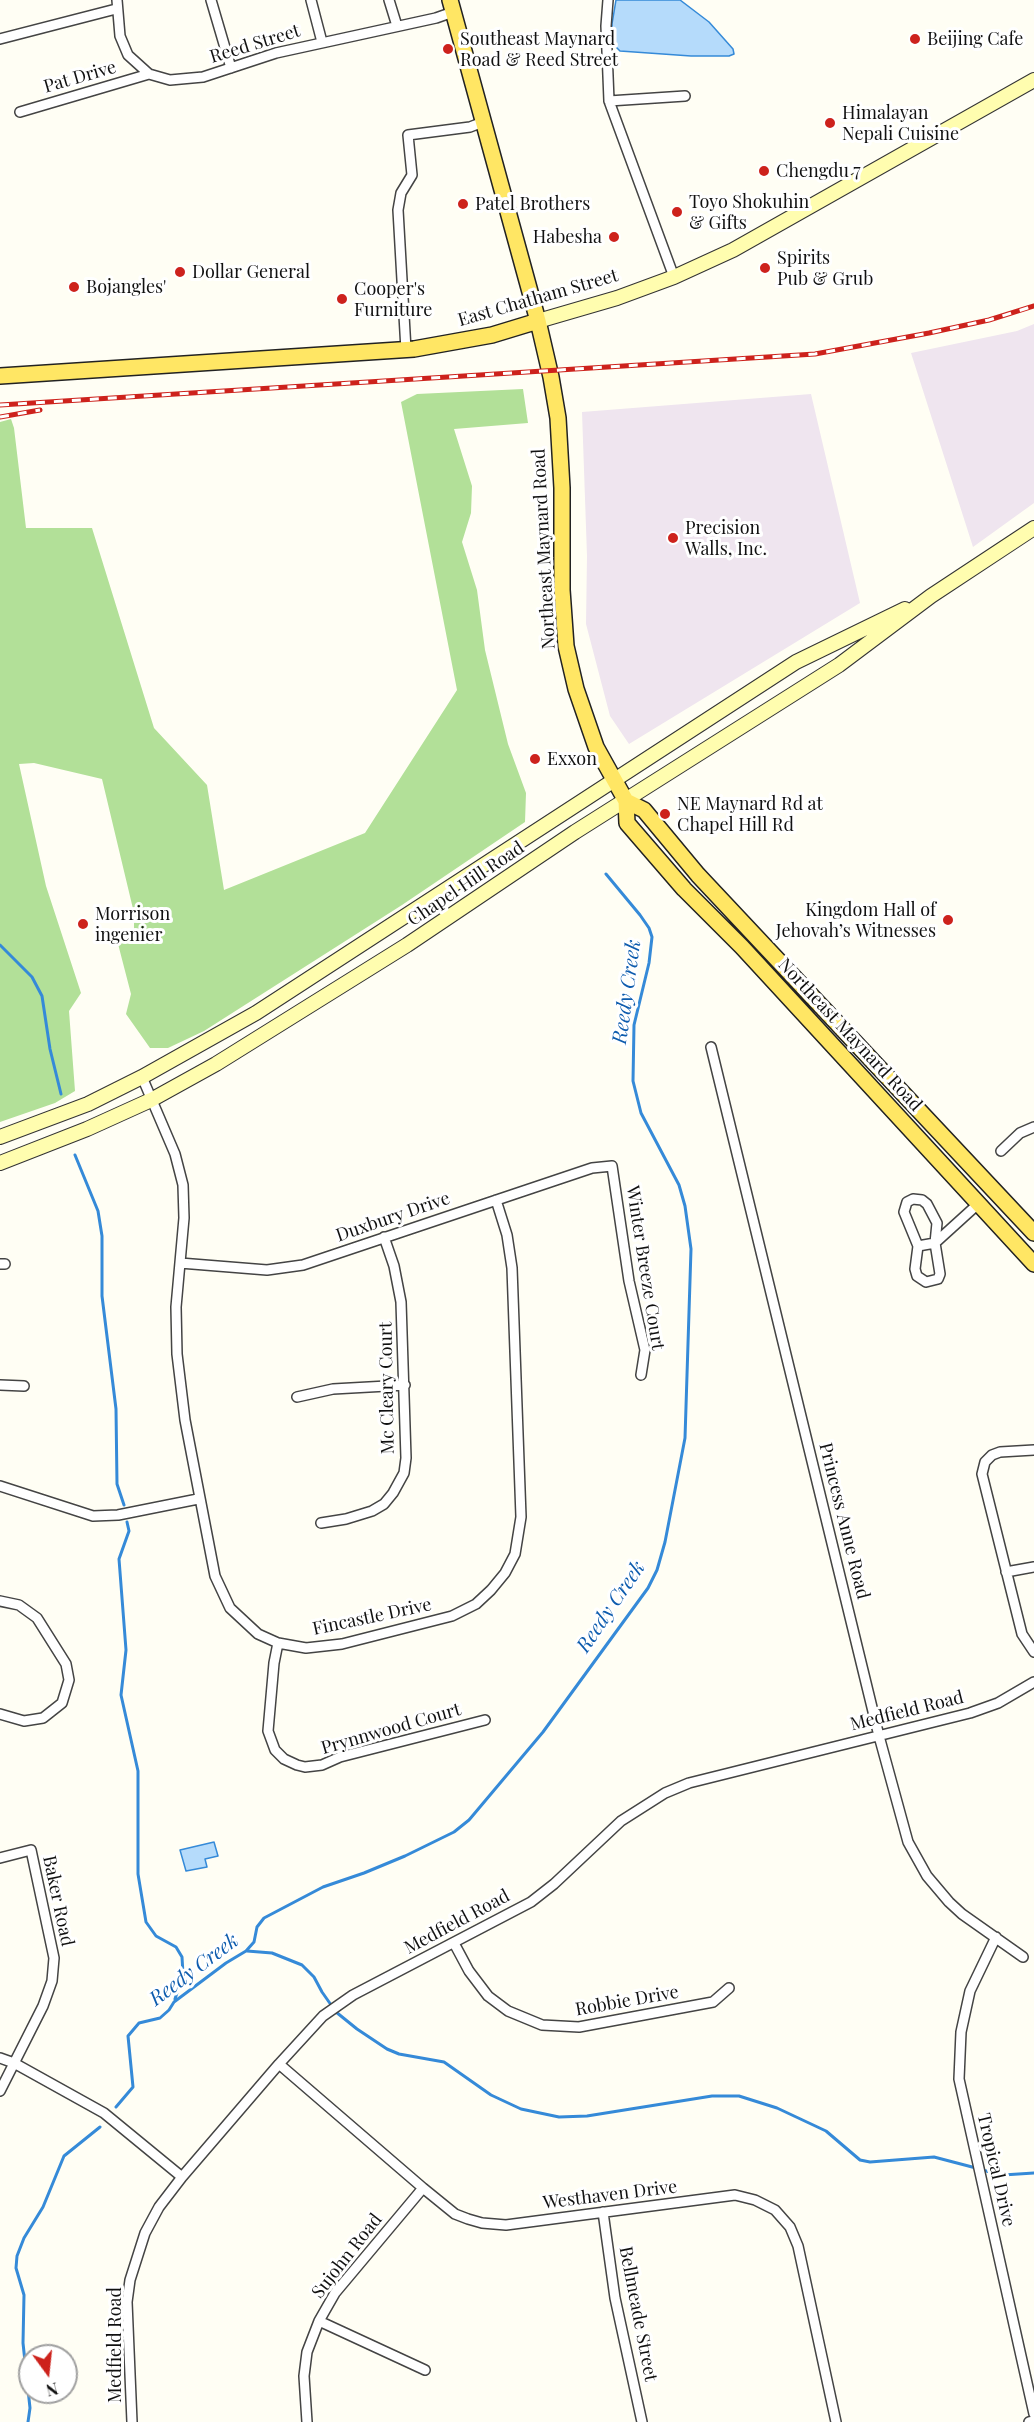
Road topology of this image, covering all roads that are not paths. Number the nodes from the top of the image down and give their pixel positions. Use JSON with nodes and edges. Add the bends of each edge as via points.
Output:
{"nodes":[{"id":1,"x":211,"y":0,"type":"edge"},
{"id":2,"x":311,"y":0,"type":"edge"},
{"id":3,"x":389,"y":0,"type":"edge"},
{"id":4,"x":608,"y":0,"type":"edge"},
{"id":5,"x":116,"y":5,"type":"edge"},
{"id":6,"x":452,"y":6,"type":"edge"},
{"id":7,"x":397,"y":26,"type":"junction"},
{"id":8,"x":0,"y":39,"type":"edge"},
{"id":9,"x":322,"y":42,"type":"junction"},
{"id":10,"x":231,"y":68,"type":"junction"},
{"id":11,"x":149,"y":74,"type":"junction"},
{"id":12,"x":1034,"y":80,"type":"edge"},
{"id":13,"x":685,"y":96,"type":"dead end"},
{"id":14,"x":609,"y":101,"type":"junction"},
{"id":15,"x":20,"y":112,"type":"dead end"},
{"id":16,"x":483,"y":122,"type":"junction"},
{"id":17,"x":674,"y":277,"type":"junction"},
{"id":18,"x":538,"y":321,"type":"junction"},
{"id":19,"x":406,"y":350,"type":"junction"},
{"id":20,"x":0,"y":376,"type":"edge"},
{"id":21,"x":1034,"y":528,"type":"edge"},
{"id":22,"x":1034,"y":537,"type":"edge"},
{"id":23,"x":1008,"y":546,"type":"junction"},
{"id":24,"x":932,"y":596,"type":"junction"},
{"id":25,"x":615,"y":779,"type":"junction"},
{"id":26,"x":626,"y":801,"type":"junction"},
{"id":27,"x":711,"y":1047,"type":"dead end"},
{"id":28,"x":142,"y":1077,"type":"junction"},
{"id":29,"x":151,"y":1100,"type":"junction"},
{"id":30,"x":1034,"y":1127,"type":"edge"},
{"id":31,"x":0,"y":1137,"type":"edge"},
{"id":32,"x":1002,"y":1151,"type":"dead end"},
{"id":33,"x":0,"y":1163,"type":"edge"},
{"id":34,"x":612,"y":1166,"type":"joint"},
{"id":35,"x":496,"y":1200,"type":"junction"},
{"id":36,"x":978,"y":1204,"type":"junction"},
{"id":37,"x":1034,"y":1233,"type":"edge"},
{"id":38,"x":384,"y":1237,"type":"junction"},
{"id":39,"x":935,"y":1243,"type":"junction"},
{"id":40,"x":918,"y":1246,"type":"junction"},
{"id":41,"x":180,"y":1263,"type":"junction"},
{"id":42,"x":1034,"y":1264,"type":"edge"},
{"id":43,"x":641,"y":1376,"type":"dead end"},
{"id":44,"x":0,"y":1385,"type":"edge"},
{"id":45,"x":24,"y":1386,"type":"dead end"},
{"id":46,"x":405,"y":1386,"type":"junction"},
{"id":47,"x":297,"y":1396,"type":"dead end"},
{"id":48,"x":1034,"y":1450,"type":"edge"},
{"id":49,"x":0,"y":1486,"type":"edge"},
{"id":50,"x":198,"y":1499,"type":"junction"},
{"id":51,"x":321,"y":1523,"type":"dead end"},
{"id":52,"x":1034,"y":1567,"type":"edge"},
{"id":53,"x":1006,"y":1572,"type":"junction"},
{"id":54,"x":0,"y":1600,"type":"edge"},
{"id":55,"x":278,"y":1643,"type":"junction"},
{"id":56,"x":1034,"y":1652,"type":"edge"},
{"id":57,"x":1034,"y":1682,"type":"edge"},
{"id":58,"x":0,"y":1714,"type":"edge"},
{"id":59,"x":485,"y":1720,"type":"dead end"},
{"id":60,"x":879,"y":1736,"type":"junction"},
{"id":61,"x":0,"y":1858,"type":"edge"},
{"id":62,"x":996,"y":1937,"type":"junction"},
{"id":63,"x":454,"y":1943,"type":"junction"},
{"id":64,"x":1023,"y":1957,"type":"dead end"},
{"id":65,"x":729,"y":1988,"type":"dead end"},
{"id":66,"x":0,"y":2058,"type":"edge"},
{"id":67,"x":14,"y":2063,"type":"junction"},
{"id":68,"x":279,"y":2064,"type":"junction"},
{"id":69,"x":0,"y":2091,"type":"edge"},
{"id":70,"x":182,"y":2177,"type":"junction"},
{"id":71,"x":423,"y":2187,"type":"junction"},
{"id":72,"x":603,"y":2212,"type":"junction"},
{"id":73,"x":319,"y":2321,"type":"junction"},
{"id":74,"x":425,"y":2370,"type":"dead end"},
{"id":75,"x":1034,"y":2414,"type":"edge"},
{"id":76,"x":1034,"y":2421,"type":"edge"},
{"id":77,"x":132,"y":2422,"type":"edge"},
{"id":78,"x":307,"y":2422,"type":"edge"},
{"id":79,"x":642,"y":2422,"type":"edge"},
{"id":80,"x":836,"y":2422,"type":"edge"},
{"id":81,"x":1029,"y":2422,"type":"edge"}],
"edges":[{"from":1,"to":10,"type":"street"},
{"from":2,"to":9,"type":"street"},
{"from":3,"to":7,"type":"street"},
{"from":4,"to":14,"type":"street"},
{"from":5,"to":8,"type":"street"},
{"from":5,"to":11,"type":"street","via":[[123,46]]},
{"from":6,"to":7,"type":"street","name":"Reed Street","via":[[436,18]]},
{"from":6,"to":16,"type":"main road","name":"Northeast Maynard Road"},
{"from":7,"to":9,"type":"street","name":"Reed Street"},
{"from":9,"to":10,"type":"street","name":"Reed Street"},
{"from":10,"to":11,"type":"street","name":"Reed Street","via":[[192,80],[170,80]]},
{"from":11,"to":15,"type":"street","name":"Pat Drive"},
{"from":12,"to":17,"type":"main road","name":"East Chatham Street","via":[[783,223]]},
{"from":13,"to":14,"type":"street"},
{"from":14,"to":17,"type":"street"},
{"from":16,"to":18,"type":"main road","name":"Northeast Maynard Road"},
{"from":16,"to":19,"type":"street","via":[[408,135],[412,175],[401,193],[398,210]]},
{"from":17,"to":18,"type":"main road","name":"East Chatham Street"},
{"from":18,"to":19,"type":"main road","name":"East Chatham Street"},
{"from":18,"to":25,"type":"main road","name":"Northeast Maynard Road","via":[[558,418],[566,646],[596,747]]},
{"from":19,"to":20,"type":"main road","name":"East Chatham Street"},
{"from":21,"to":23,"type":"main road","name":"Chapel Hill Road"},
{"from":22,"to":23,"type":"street"},
{"from":23,"to":24,"type":"main road","name":"Chapel Hill Road"},
{"from":24,"to":25,"type":"main road","name":"Chapel Hill Road","via":[[796,662]]},
{"from":24,"to":26,"type":"main road","name":"Chapel Hill Road","via":[[839,664]]},
{"from":25,"to":26,"type":"main road","name":"Northeast Maynard Road"},
{"from":25,"to":28,"type":"main road","name":"Chapel Hill Road","via":[[256,1013]]},
{"from":26,"to":29,"type":"main road","name":"Chapel Hill Road","via":[[274,1029]]},
{"from":26,"to":36,"type":"main road","name":"Northeast Maynard Road","via":[[627,823],[671,875]]},
{"from":26,"to":37,"type":"main road","name":"Northeast Maynard Road","via":[[644,810],[705,883]]},
{"from":27,"to":60,"type":"street","name":"Princess Anne Road"},
{"from":28,"to":29,"type":"street","name":"Fincastle Drive"},
{"from":28,"to":31,"type":"main road","name":"Chapel Hill Road","via":[[79,1108]]},
{"from":29,"to":33,"type":"main road","name":"Chapel Hill Road"},
{"from":29,"to":41,"type":"street","name":"Fincastle Drive","via":[[175,1154],[183,1185]]},
{"from":30,"to":32,"type":"street","via":[[1020,1133]]},
{"from":34,"to":35,"type":"street","name":"Duxbury Drive","via":[[592,1168]]},
{"from":34,"to":43,"type":"street","name":"Winter Breeze Court","via":[[629,1281],[645,1350]]},
{"from":35,"to":38,"type":"street","name":"Duxbury Drive"},
{"from":35,"to":55,"type":"street","name":"Fincastle Drive","via":[[512,1269],[521,1517],[515,1554],[491,1590],[476,1604],[452,1616],[342,1644],[306,1647]]},
{"from":36,"to":39,"type":"street"},
{"from":36,"to":42,"type":"main road","name":"Northeast Maynard Road"},
{"from":38,"to":41,"type":"street","name":"Duxbury Drive","via":[[287,1268],[258,1270]]},
{"from":38,"to":46,"type":"street","name":"Mc Cleary Court","via":[[399,1286]]},
{"from":39,"to":40,"type":"street"},
{"from":39,"to":40,"type":"street","via":[[940,1268],[938,1279],[933,1282],[917,1276]]},
{"from":39,"to":40,"type":"street","via":[[937,1223],[927,1204],[913,1199],[907,1202],[904,1212]]},
{"from":41,"to":50,"type":"street","name":"Fincastle Drive","via":[[177,1354]]},
{"from":44,"to":45,"type":"street"},
{"from":46,"to":47,"type":"street","via":[[333,1389]]},
{"from":46,"to":51,"type":"street","name":"Mc Cleary Court","via":[[406,1458],[400,1483],[372,1511]]},
{"from":48,"to":53,"type":"street","via":[[1000,1452],[988,1458],[982,1467]]},
{"from":49,"to":50,"type":"street","via":[[93,1516],[127,1514]]},
{"from":50,"to":55,"type":"street","name":"Fincastle Drive","via":[[220,1592],[245,1624]]},
{"from":52,"to":53,"type":"street"},
{"from":53,"to":56,"type":"street","via":[[1022,1634]]},
{"from":54,"to":58,"type":"street","via":[[19,1605],[37,1618],[66,1664],[69,1680],[62,1703],[43,1718],[24,1721]]},
{"from":55,"to":59,"type":"street","name":"Prynnwood Court","via":[[268,1731],[275,1750],[297,1765],[322,1765]]},
{"from":57,"to":60,"type":"street","name":"Medfield Road","via":[[998,1703],[970,1713]]},
{"from":60,"to":62,"type":"street","name":"Princess Anne Road","via":[[908,1842],[918,1861],[949,1902]]},
{"from":60,"to":63,"type":"street","name":"Medfield Road","via":[[689,1783],[665,1793],[621,1821],[536,1898]]},
{"from":61,"to":67,"type":"street","name":"Baker Road","via":[[31,1850],[52,1944],[53,1969],[43,2006]]},
{"from":62,"to":64,"type":"street","name":"Princess Anne Road"},
{"from":62,"to":75,"type":"street","name":"Tropical Drive","via":[[967,2001],[959,2079]]},
{"from":63,"to":65,"type":"street","name":"Robbie Drive","via":[[488,1996],[508,2011],[542,2025],[579,2027],[713,2002]]},
{"from":63,"to":68,"type":"street","name":"Medfield Road","via":[[337,2005]]},
{"from":66,"to":67,"type":"street"},
{"from":67,"to":69,"type":"street","name":"Baker Road"},
{"from":67,"to":70,"type":"street","via":[[104,2113]]},
{"from":68,"to":70,"type":"street","name":"Medfield Road"},
{"from":68,"to":71,"type":"street","name":"Westhaven Drive"},
{"from":70,"to":77,"type":"street","name":"Medfield Road","via":[[152,2220],[130,2280],[127,2302]]},
{"from":71,"to":72,"type":"street","name":"Westhaven Drive","via":[[455,2214],[489,2224]]},
{"from":71,"to":73,"type":"street","name":"Sujohn Road","via":[[335,2293]]},
{"from":72,"to":79,"type":"street","name":"Bellmeade Street","via":[[615,2298]]},
{"from":72,"to":80,"type":"street","name":"Westhaven Drive","via":[[735,2195],[775,2210],[790,2227],[798,2246]]},
{"from":73,"to":74,"type":"street"},
{"from":73,"to":78,"type":"street","name":"Sujohn Road","via":[[307,2352],[304,2376]]},
{"from":76,"to":81,"type":"street"}]}
